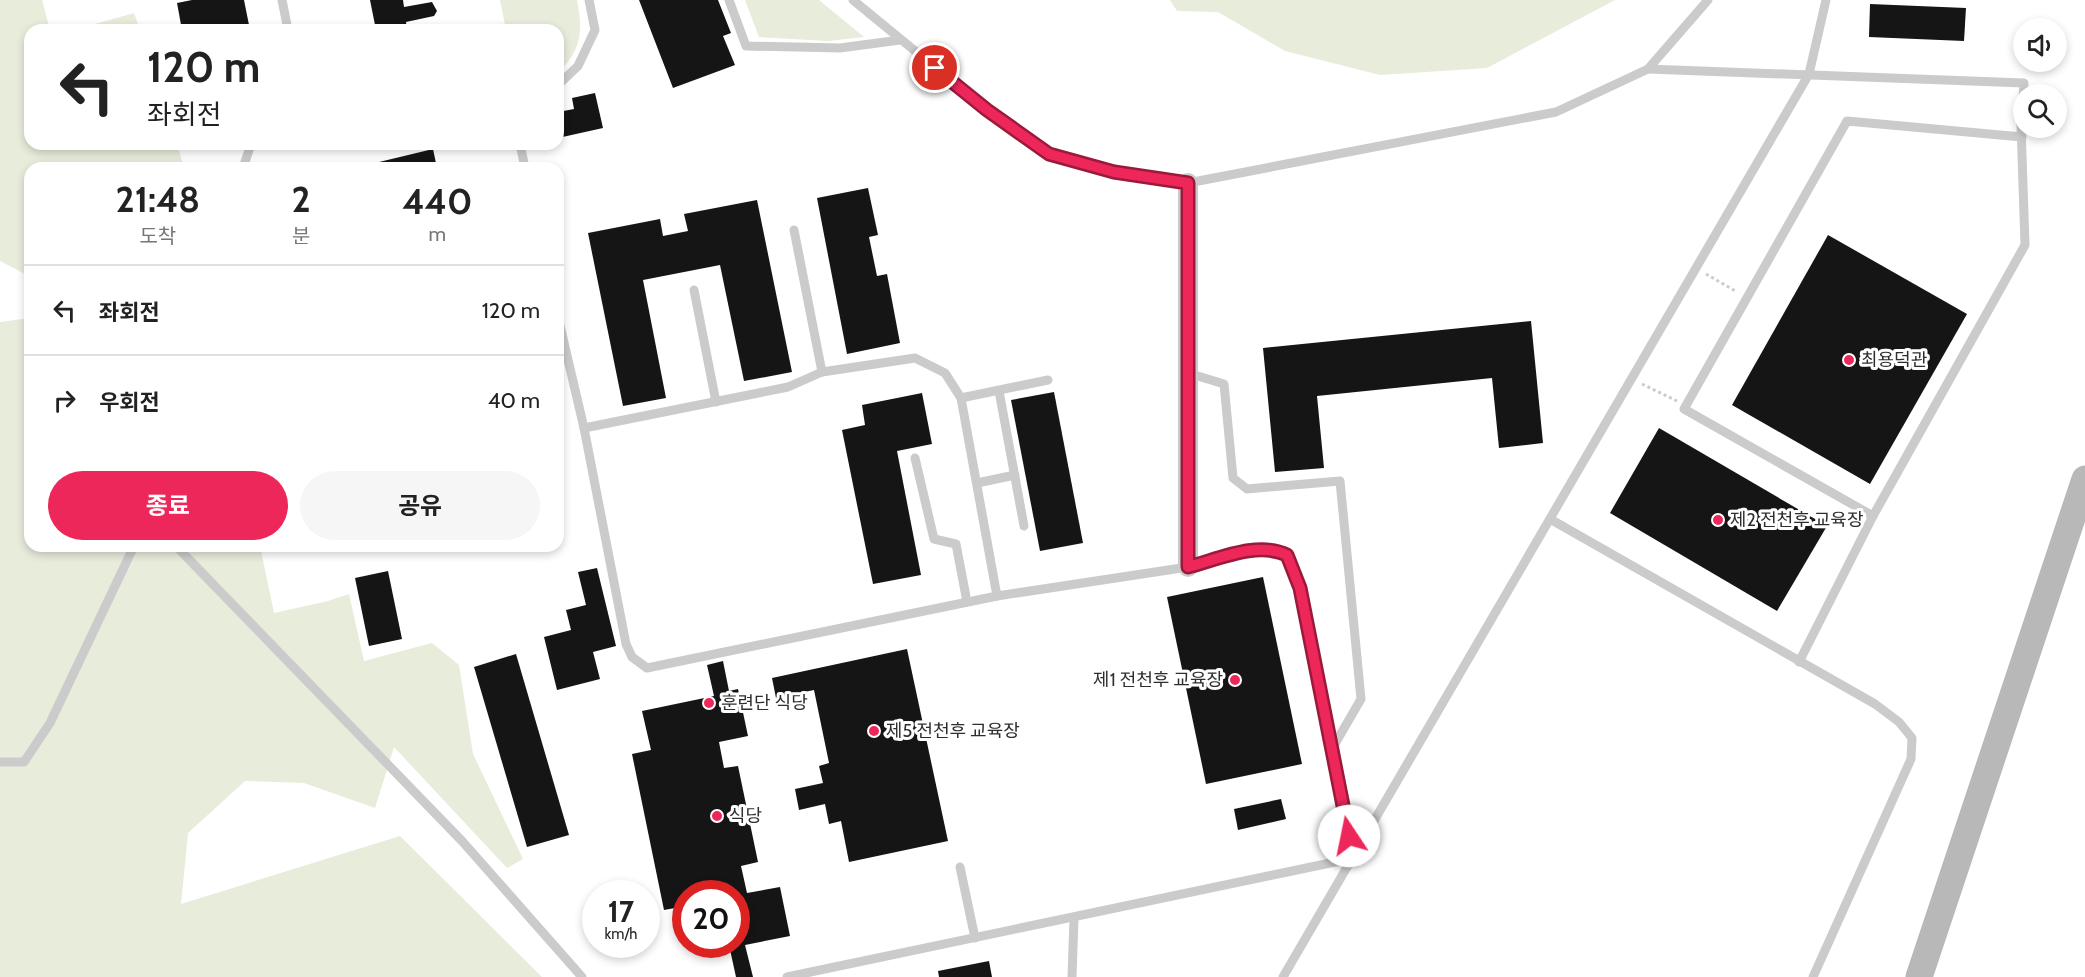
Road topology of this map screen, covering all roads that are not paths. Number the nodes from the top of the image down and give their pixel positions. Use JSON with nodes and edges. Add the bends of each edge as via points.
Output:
{"nodes":[{"id":1,"x":282,"y":0,"type":"edge"},
{"id":2,"x":589,"y":0,"type":"edge"},
{"id":3,"x":729,"y":0,"type":"edge"},
{"id":4,"x":853,"y":0,"type":"edge"},
{"id":5,"x":1708,"y":0,"type":"edge"},
{"id":6,"x":1826,"y":0,"type":"edge"},
{"id":7,"x":287,"y":24,"type":"edge"},
{"id":8,"x":900,"y":40,"type":"junction"},
{"id":9,"x":1648,"y":69,"type":"junction"},
{"id":10,"x":1809,"y":74,"type":"junction"},
{"id":11,"x":564,"y":79,"type":"edge"},
{"id":12,"x":2024,"y":84,"type":"edge"},
{"id":13,"x":2013,"y":136,"type":"edge"},
{"id":14,"x":2022,"y":138,"type":"edge"},
{"id":15,"x":1188,"y":183,"type":"junction"},
{"id":16,"x":794,"y":230,"type":"dead end"},
{"id":17,"x":694,"y":290,"type":"dead end"},
{"id":18,"x":564,"y":343,"type":"edge"},
{"id":19,"x":822,"y":372,"type":"junction"},
{"id":20,"x":1188,"y":373,"type":"junction"},
{"id":21,"x":1048,"y":380,"type":"dead end"},
{"id":22,"x":999,"y":391,"type":"junction"},
{"id":23,"x":961,"y":398,"type":"junction"},
{"id":24,"x":716,"y":402,"type":"junction"},
{"id":25,"x":584,"y":428,"type":"junction"},
{"id":26,"x":915,"y":458,"type":"dead end"},
{"id":27,"x":1015,"y":475,"type":"junction"},
{"id":28,"x":2085,"y":479,"type":"edge"},
{"id":29,"x":977,"y":483,"type":"junction"},
{"id":30,"x":1873,"y":516,"type":"junction"},
{"id":31,"x":1550,"y":519,"type":"junction"},
{"id":32,"x":1024,"y":526,"type":"dead end"},
{"id":33,"x":131,"y":552,"type":"edge"},
{"id":34,"x":182,"y":552,"type":"edge"},
{"id":35,"x":1188,"y":567,"type":"junction"},
{"id":36,"x":997,"y":596,"type":"junction"},
{"id":37,"x":967,"y":602,"type":"junction"},
{"id":38,"x":1799,"y":662,"type":"junction"},
{"id":39,"x":1332,"y":749,"type":"junction"},
{"id":40,"x":0,"y":762,"type":"edge"},
{"id":41,"x":1354,"y":858,"type":"junction"},
{"id":42,"x":960,"y":867,"type":"dead end"},
{"id":43,"x":1074,"y":919,"type":"junction"},
{"id":44,"x":975,"y":938,"type":"junction"},
{"id":45,"x":582,"y":977,"type":"edge"},
{"id":46,"x":788,"y":977,"type":"edge"},
{"id":47,"x":1072,"y":977,"type":"edge"},
{"id":48,"x":1283,"y":977,"type":"edge"},
{"id":49,"x":1813,"y":977,"type":"edge"},
{"id":50,"x":1919,"y":977,"type":"edge"}],
"edges":[{"from":1,"to":7,"type":"lane"},
{"from":2,"to":11,"type":"lane","via":[[595,30],[578,66]]},
{"from":3,"to":8,"type":"lane","via":[[746,46],[840,48]]},
{"from":4,"to":8,"type":"lane"},
{"from":5,"to":9,"type":"lane"},
{"from":6,"to":10,"type":"lane"},
{"from":8,"to":15,"type":"lane","via":[[1049,154],[1114,172]]},
{"from":9,"to":10,"type":"lane"},
{"from":9,"to":15,"type":"lane","via":[[1556,111]]},
{"from":10,"to":12,"type":"lane"},
{"from":10,"to":31,"type":"lane"},
{"from":13,"to":30,"type":"lane","via":[[1847,121],[1684,409]]},
{"from":14,"to":30,"type":"lane","via":[[2025,245]]},
{"from":15,"to":20,"type":"street"},
{"from":16,"to":19,"type":"lane"},
{"from":17,"to":24,"type":"lane"},
{"from":18,"to":25,"type":"lane"},
{"from":19,"to":23,"type":"lane","via":[[915,358],[945,373]]},
{"from":19,"to":24,"type":"lane","via":[[788,387]]},
{"from":20,"to":35,"type":"street"},
{"from":20,"to":39,"type":"lane","via":[[1224,384],[1233,478],[1247,489],[1340,481],[1361,699]]},
{"from":21,"to":22,"type":"lane"},
{"from":22,"to":23,"type":"lane"},
{"from":22,"to":27,"type":"lane"},
{"from":23,"to":29,"type":"lane"},
{"from":24,"to":25,"type":"lane"},
{"from":25,"to":37,"type":"lane","via":[[626,644],[632,657],[647,668]]},
{"from":26,"to":37,"type":"lane","via":[[934,539],[956,544]]},
{"from":27,"to":29,"type":"lane"},
{"from":27,"to":32,"type":"lane"},
{"from":28,"to":50,"type":"main road"},
{"from":29,"to":36,"type":"lane"},
{"from":30,"to":38,"type":"lane"},
{"from":31,"to":38,"type":"lane"},
{"from":31,"to":41,"type":"lane"},
{"from":33,"to":40,"type":"lane","via":[[50,723],[24,762]]},
{"from":34,"to":45,"type":"lane","via":[[462,841]]},
{"from":35,"to":36,"type":"lane"},
{"from":35,"to":39,"type":"lane","via":[[1256,550],[1274,549],[1287,555],[1300,588]]},
{"from":36,"to":37,"type":"lane"},
{"from":38,"to":49,"type":"lane","via":[[1875,704],[1912,738],[1911,759]]},
{"from":39,"to":41,"type":"lane"},
{"from":41,"to":43,"type":"lane"},
{"from":41,"to":48,"type":"lane"},
{"from":42,"to":44,"type":"lane"},
{"from":43,"to":44,"type":"lane"},
{"from":43,"to":47,"type":"lane"},
{"from":44,"to":46,"type":"lane"}]}
